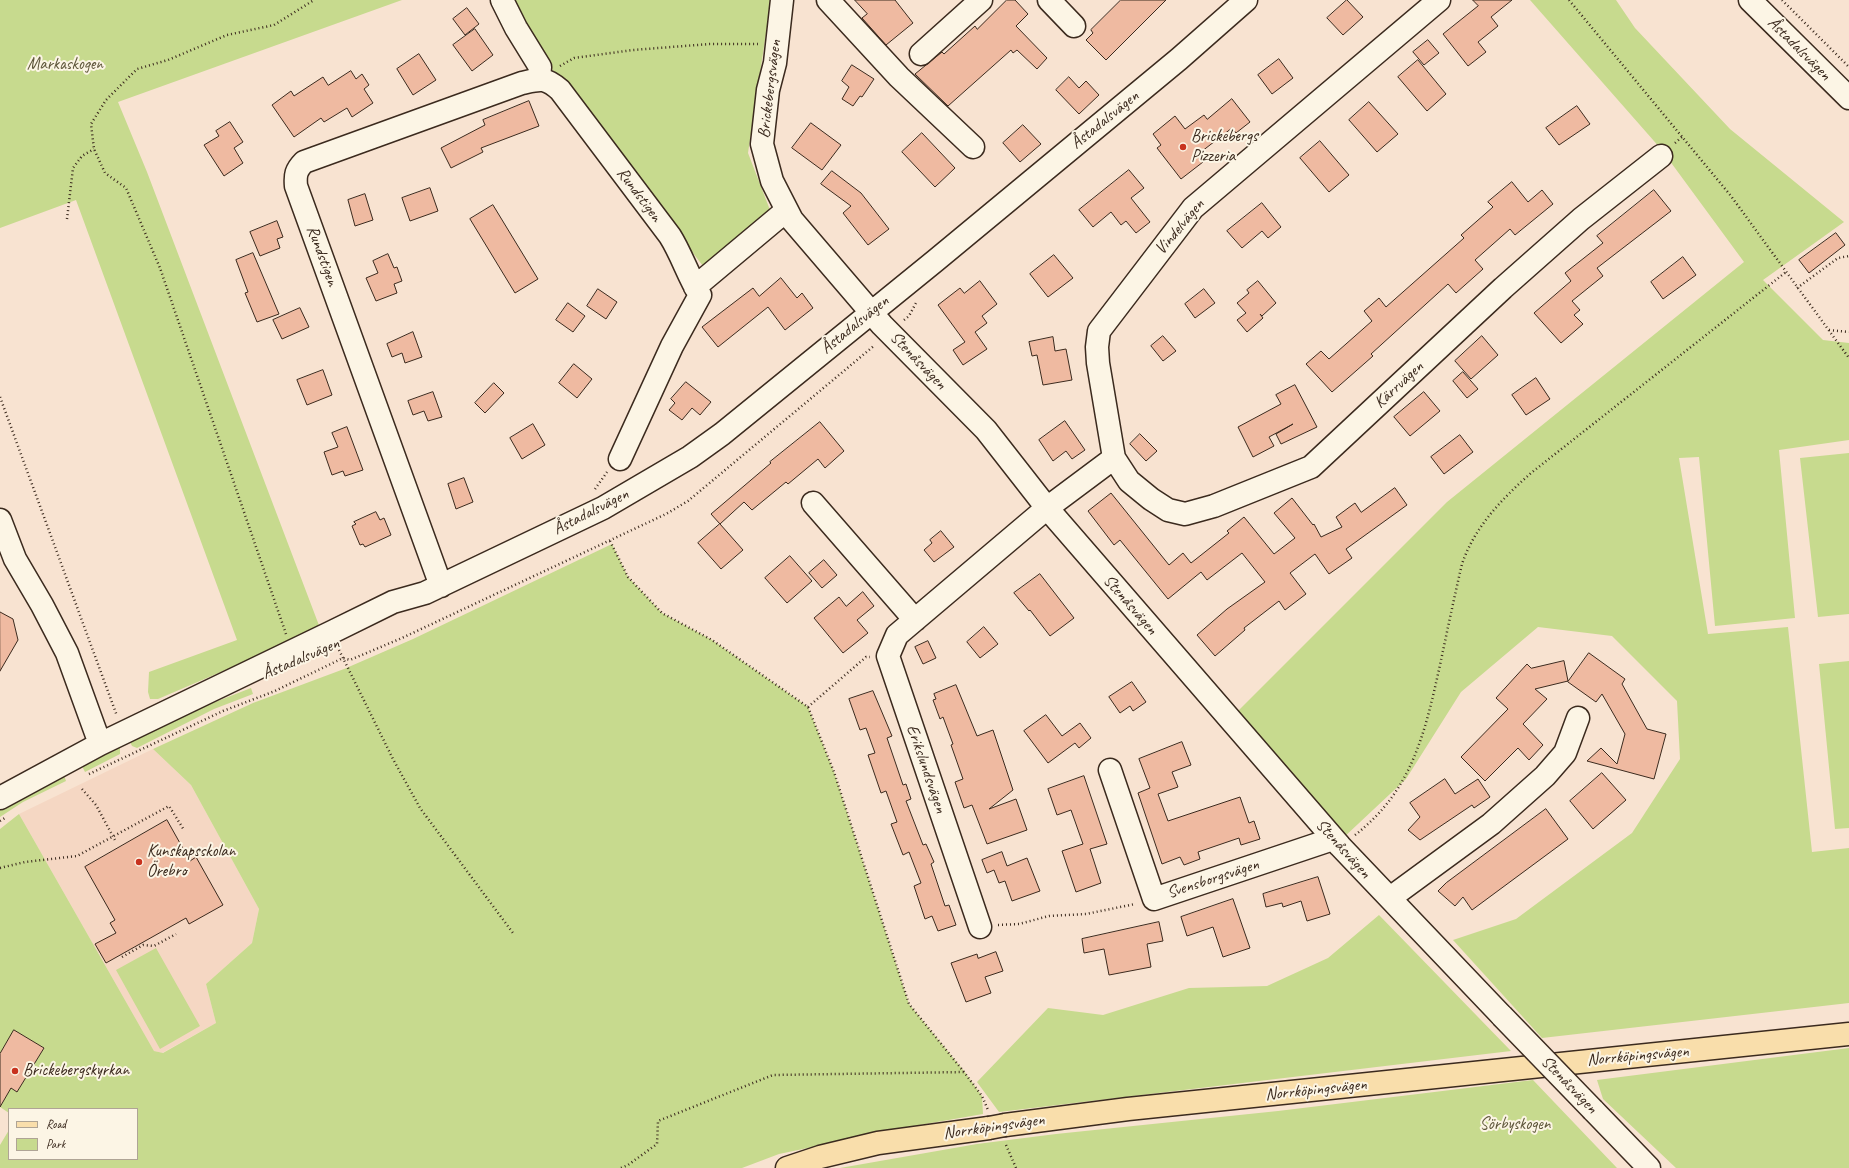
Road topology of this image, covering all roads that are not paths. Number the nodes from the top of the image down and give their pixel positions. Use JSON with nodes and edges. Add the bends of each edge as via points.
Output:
{"nodes":[{"id":1,"x":502,"y":0,"type":"edge"},
{"id":2,"x":782,"y":0,"type":"edge"},
{"id":3,"x":828,"y":0,"type":"edge"},
{"id":4,"x":981,"y":0,"type":"edge"},
{"id":5,"x":1048,"y":0,"type":"edge"},
{"id":6,"x":1246,"y":0,"type":"edge"},
{"id":7,"x":1439,"y":0,"type":"edge"},
{"id":8,"x":1750,"y":0,"type":"edge"},
{"id":9,"x":1074,"y":26,"type":"dead end"},
{"id":10,"x":921,"y":54,"type":"dead end"},
{"id":11,"x":539,"y":79,"type":"junction"},
{"id":12,"x":1849,"y":98,"type":"edge"},
{"id":13,"x":973,"y":147,"type":"dead end"},
{"id":14,"x":1661,"y":156,"type":"dead end"},
{"id":15,"x":787,"y":210,"type":"junction"},
{"id":16,"x":695,"y":286,"type":"junction"},
{"id":17,"x":871,"y":312,"type":"junction"},
{"id":18,"x":1114,"y":458,"type":"junction"},
{"id":19,"x":620,"y":459,"type":"road end"},
{"id":20,"x":814,"y":503,"type":"dead end"},
{"id":21,"x":1047,"y":508,"type":"junction"},
{"id":22,"x":0,"y":520,"type":"edge"},
{"id":23,"x":433,"y":589,"type":"junction"},
{"id":24,"x":915,"y":620,"type":"junction"},
{"id":25,"x":1578,"y":718,"type":"dead end"},
{"id":26,"x":100,"y":744,"type":"junction"},
{"id":27,"x":1110,"y":770,"type":"dead end"},
{"id":28,"x":0,"y":798,"type":"edge"},
{"id":29,"x":1337,"y":842,"type":"junction"},
{"id":30,"x":1390,"y":898,"type":"junction"},
{"id":31,"x":980,"y":927,"type":"road end"},
{"id":32,"x":1849,"y":1034,"type":"edge"},
{"id":33,"x":787,"y":1168,"type":"edge"},
{"id":34,"x":1649,"y":1168,"type":"edge"}],
"edges":[{"from":1,"to":11,"type":"street","via":[[540,67]]},
{"from":2,"to":15,"type":"street","name":"Brickebergsvägen","via":[[762,144],[772,181]]},
{"from":3,"to":13,"type":"street","via":[[899,77]]},
{"from":4,"to":10,"type":"street"},
{"from":5,"to":9,"type":"street"},
{"from":6,"to":17,"type":"street","name":"Åstadalsvägen","via":[[1173,64]]},
{"from":7,"to":18,"type":"street","name":"Vindelvägen","via":[[1192,208],[1100,331],[1098,363]]},
{"from":8,"to":12,"type":"street","name":"Åstadalsvägen"},
{"from":11,"to":16,"type":"street","name":"Rundstigen","via":[[549,80],[560,90],[670,236]]},
{"from":11,"to":23,"type":"street","name":"Rundstigen","via":[[304,162],[297,169],[295,177]]},
{"from":14,"to":18,"type":"street","name":"Kärrvägen","via":[[1581,219],[1311,467],[1214,506],[1185,514],[1168,510],[1151,499],[1130,481]]},
{"from":15,"to":16,"type":"street"},
{"from":15,"to":17,"type":"street","name":"Brickebergsvägen","via":[[792,220]]},
{"from":16,"to":19,"type":"street","name":"Rundstigen","via":[[700,295],[672,346]]},
{"from":17,"to":21,"type":"street","name":"Stenåsvägen","via":[[986,430]]},
{"from":17,"to":23,"type":"street","name":"Åstadalsvägen","via":[[722,434],[690,457],[603,508]]},
{"from":18,"to":21,"type":"street"},
{"from":20,"to":24,"type":"street"},
{"from":21,"to":24,"type":"street"},
{"from":21,"to":29,"type":"street","name":"Stenåsvägen"},
{"from":22,"to":26,"type":"street","via":[[15,559],[42,604],[67,654]]},
{"from":23,"to":26,"type":"street","name":"Åstadalsvägen","via":[[393,602]]},
{"from":24,"to":31,"type":"street","name":"Erikslundsvägen","via":[[897,635],[888,656]]},
{"from":25,"to":30,"type":"street","via":[[1565,753],[1545,776],[1491,824]]},
{"from":26,"to":28,"type":"street","name":"Åstadalsvägen"},
{"from":27,"to":29,"type":"street","name":"Svensborgsvägen","via":[[1154,899]]},
{"from":29,"to":30,"type":"street","name":"Stenåsvägen"},
{"from":30,"to":34,"type":"street","name":"Stenåsvägen","bridge":true},
{"from":32,"to":33,"type":"main road","name":"Norrköpingsvägen","via":[[1128,1109],[878,1143]]}]}
